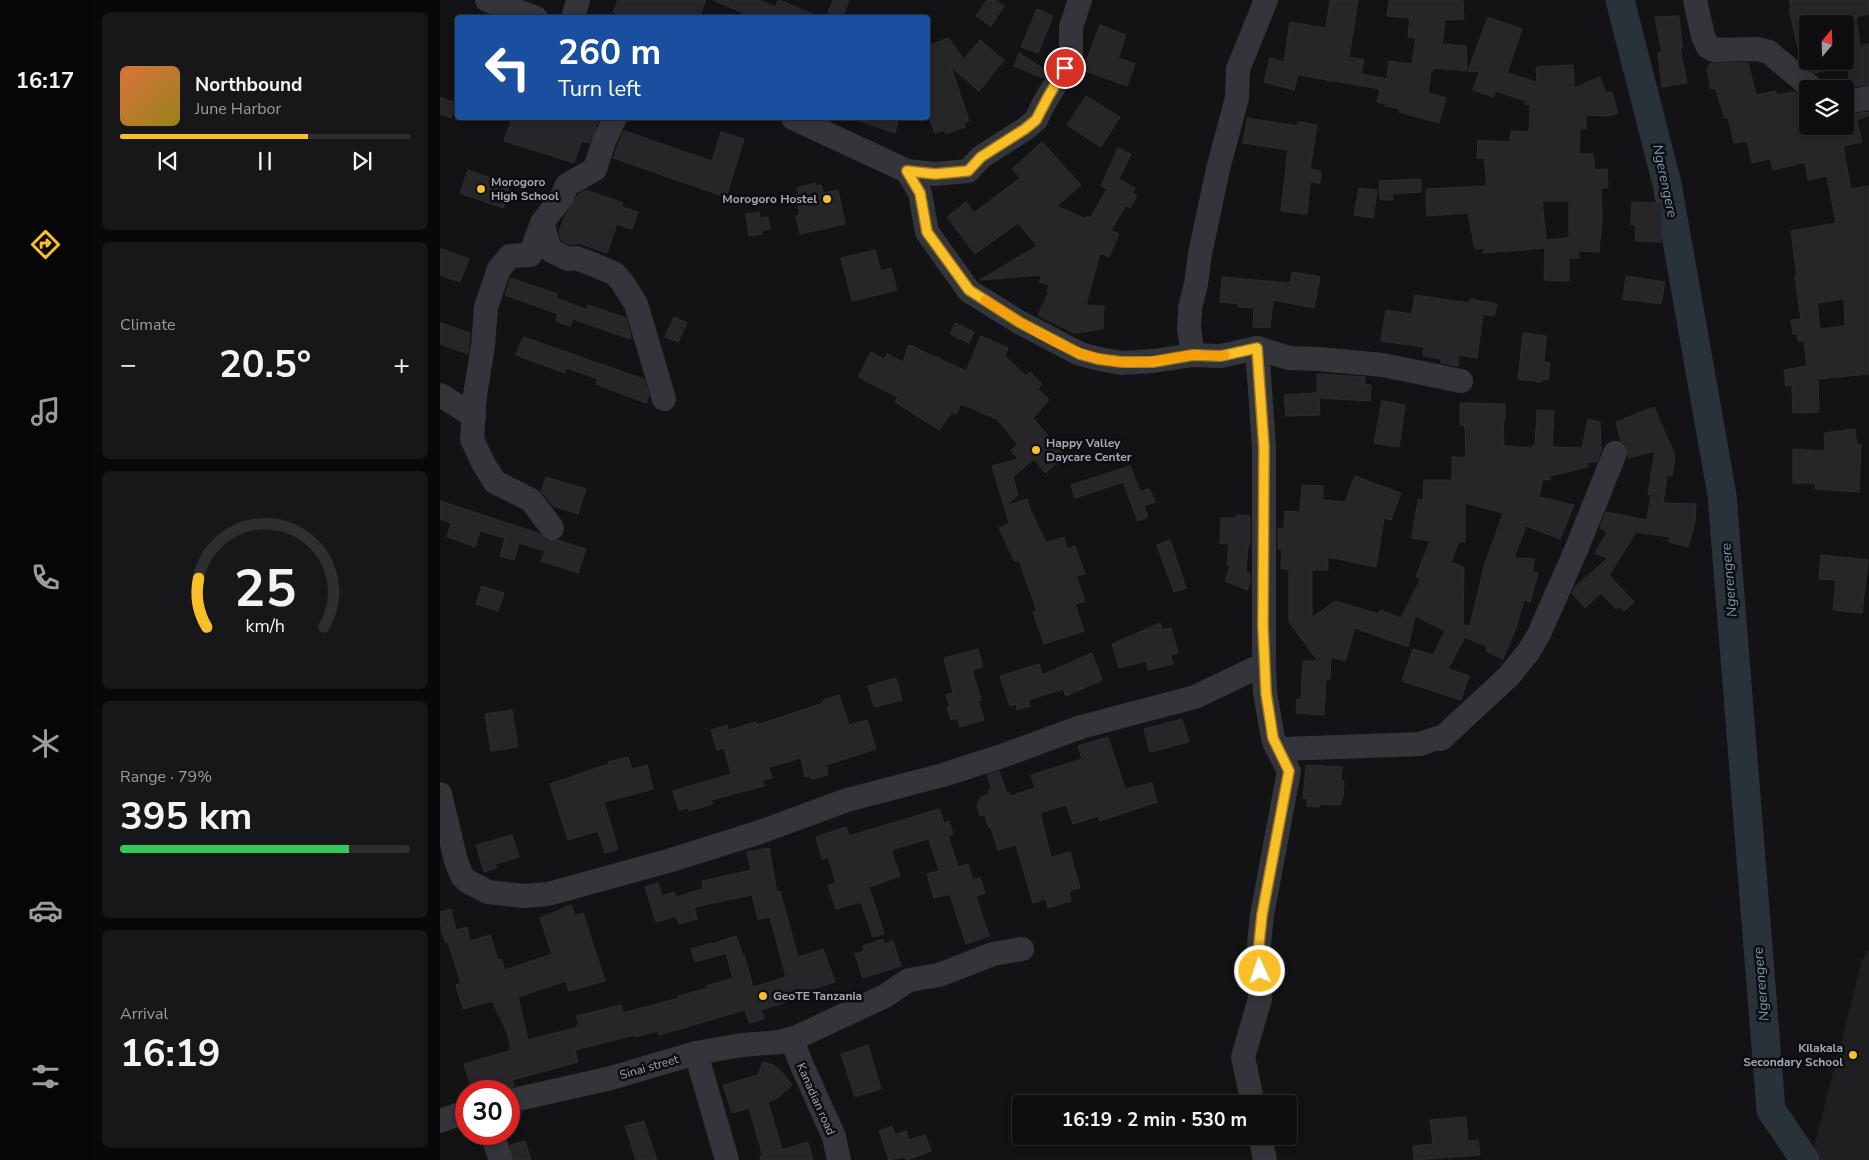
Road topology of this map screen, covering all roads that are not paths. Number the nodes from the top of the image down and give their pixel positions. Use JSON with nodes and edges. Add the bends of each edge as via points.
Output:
{"nodes":[{"id":1,"x":487,"y":0,"type":"edge"},
{"id":2,"x":578,"y":0,"type":"edge"},
{"id":3,"x":1080,"y":0,"type":"edge"},
{"id":4,"x":1266,"y":0,"type":"edge"},
{"id":5,"x":1695,"y":0,"type":"edge"},
{"id":6,"x":528,"y":15,"type":"edge"},
{"id":7,"x":574,"y":15,"type":"edge"},
{"id":8,"x":1802,"y":80,"type":"edge"},
{"id":9,"x":1869,"y":98,"type":"edge"},
{"id":10,"x":1854,"y":100,"type":"edge"},
{"id":11,"x":614,"y":120,"type":"edge"},
{"id":12,"x":797,"y":120,"type":"edge"},
{"id":13,"x":907,"y":171,"type":"junction"},
{"id":14,"x":542,"y":223,"type":"junction"},
{"id":15,"x":1257,"y":348,"type":"junction"},
{"id":16,"x":1193,"y":355,"type":"junction"},
{"id":17,"x":1461,"y":381,"type":"dead end"},
{"id":18,"x":440,"y":395,"type":"edge"},
{"id":19,"x":664,"y":399,"type":"dead end"},
{"id":20,"x":474,"y":416,"type":"junction"},
{"id":21,"x":1615,"y":453,"type":"dead end"},
{"id":22,"x":552,"y":528,"type":"dead end"},
{"id":23,"x":1264,"y":664,"type":"junction"},
{"id":24,"x":1275,"y":744,"type":"junction"},
{"id":25,"x":440,"y":794,"type":"edge"},
{"id":26,"x":1022,"y":949,"type":"dead end"},
{"id":27,"x":791,"y":1039,"type":"junction"},
{"id":28,"x":696,"y":1053,"type":"junction"},
{"id":29,"x":1251,"y":1095,"type":"edge"},
{"id":30,"x":520,"y":1099,"type":"edge"},
{"id":31,"x":455,"y":1116,"type":"edge"},
{"id":32,"x":440,"y":1121,"type":"edge"},
{"id":33,"x":496,"y":1145,"type":"edge"},
{"id":34,"x":1262,"y":1145,"type":"edge"},
{"id":35,"x":501,"y":1160,"type":"edge"},
{"id":36,"x":727,"y":1160,"type":"edge"},
{"id":37,"x":839,"y":1160,"type":"edge"},
{"id":38,"x":1264,"y":1160,"type":"edge"}],
"edges":[{"from":1,"to":6,"type":"street"},
{"from":2,"to":7,"type":"street"},
{"from":3,"to":13,"type":"street","via":[[1071,27],[1071,58],[1036,120],[981,157],[968,171],[935,174]]},
{"from":4,"to":16,"type":"street","via":[[1238,69],[1237,98],[1218,169],[1190,308]]},
{"from":5,"to":8,"type":"street","via":[[1708,47],[1769,52]]},
{"from":9,"to":10,"type":"street"},
{"from":11,"to":14,"type":"street","via":[[595,169],[567,185]]},
{"from":12,"to":13,"type":"street"},
{"from":13,"to":16,"type":"street","via":[[920,193],[927,232],[969,290],[1019,322],[1080,354],[1122,362],[1153,362]]},
{"from":14,"to":19,"type":"street","via":[[550,250],[568,259],[576,258],[597,266],[615,274],[622,282],[638,310]]},
{"from":14,"to":20,"type":"street","via":[[530,255],[510,256],[499,270],[486,307]]},
{"from":15,"to":16,"type":"street","via":[[1221,356]]},
{"from":15,"to":17,"type":"street","via":[[1289,358],[1383,365]]},
{"from":15,"to":23,"type":"street","via":[[1264,447]]},
{"from":18,"to":20,"type":"street"},
{"from":20,"to":22,"type":"street","via":[[472,439],[495,482],[531,500]]},
{"from":21,"to":24,"type":"street","via":[[1534,643],[1509,676],[1453,729],[1441,739],[1420,744],[1286,749]]},
{"from":23,"to":24,"type":"street","via":[[1270,728]]},
{"from":23,"to":25,"type":"street","via":[[1195,697],[1081,727],[943,775],[847,800],[668,861],[548,894],[496,893],[467,881],[456,861]]},
{"from":24,"to":29,"type":"street","via":[[1289,771],[1262,915],[1260,999],[1243,1057]]},
{"from":26,"to":27,"type":"street","name":"Sinai street","via":[[993,954],[939,975],[909,980],[885,996]]},
{"from":27,"to":28,"type":"street","name":"Sinai street"},
{"from":27,"to":37,"type":"street","name":"Kanadian road","via":[[834,1137]]},
{"from":28,"to":30,"type":"street","name":"Sinai street","via":[[611,1078]]},
{"from":28,"to":36,"type":"street"},
{"from":31,"to":32,"type":"street"},
{"from":33,"to":35,"type":"street"},
{"from":34,"to":38,"type":"street"}]}
